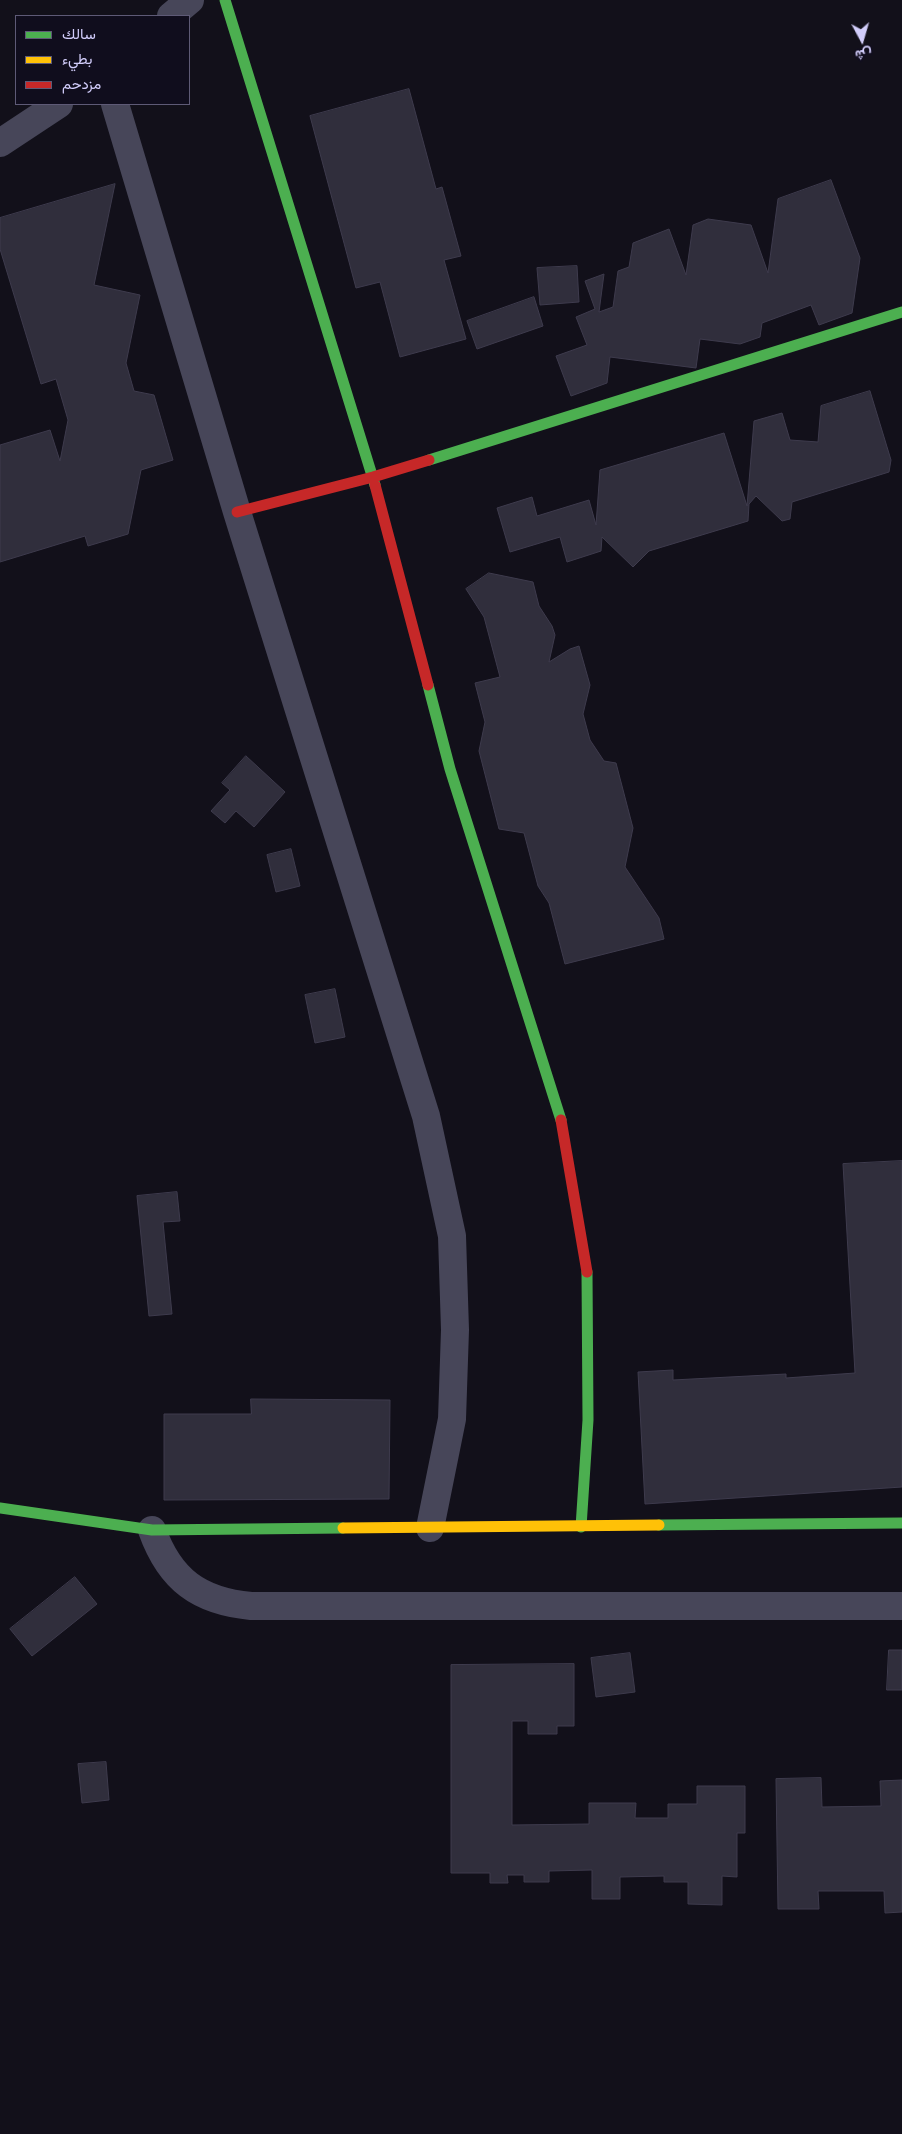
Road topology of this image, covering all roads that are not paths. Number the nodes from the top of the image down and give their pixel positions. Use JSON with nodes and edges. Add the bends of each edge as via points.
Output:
{"nodes":[{"id":1,"x":190,"y":0,"type":"edge"},
{"id":2,"x":225,"y":0,"type":"edge"},
{"id":3,"x":172,"y":15,"type":"edge"},
{"id":4,"x":57,"y":105,"type":"edge"},
{"id":5,"x":115,"y":105,"type":"edge"},
{"id":6,"x":0,"y":143,"type":"edge"},
{"id":7,"x":902,"y":312,"type":"edge"},
{"id":8,"x":373,"y":476,"type":"junction"},
{"id":9,"x":237,"y":512,"type":"junction"},
{"id":10,"x":0,"y":1508,"type":"edge"},
{"id":11,"x":902,"y":1524,"type":"edge"},
{"id":12,"x":581,"y":1526,"type":"junction"},
{"id":13,"x":430,"y":1528,"type":"junction"},
{"id":14,"x":152,"y":1530,"type":"junction"},
{"id":15,"x":902,"y":1606,"type":"edge"}],
"edges":[{"from":1,"to":3,"type":"street"},
{"from":2,"to":8,"type":"street"},
{"from":4,"to":6,"type":"street"},
{"from":5,"to":9,"type":"street"},
{"from":7,"to":8,"type":"street"},
{"from":8,"to":9,"type":"street"},
{"from":8,"to":12,"type":"street","via":[[450,769],[564,1129],[588,1281],[588,1420]]},
{"from":9,"to":13,"type":"street","via":[[426,1116],[452,1236],[455,1330],[452,1419]]},
{"from":10,"to":14,"type":"street"},
{"from":11,"to":12,"type":"street"},
{"from":12,"to":13,"type":"street"},
{"from":13,"to":14,"type":"street"},
{"from":14,"to":15,"type":"street","via":[[172,1570],[188,1586],[229,1604]]}]}
